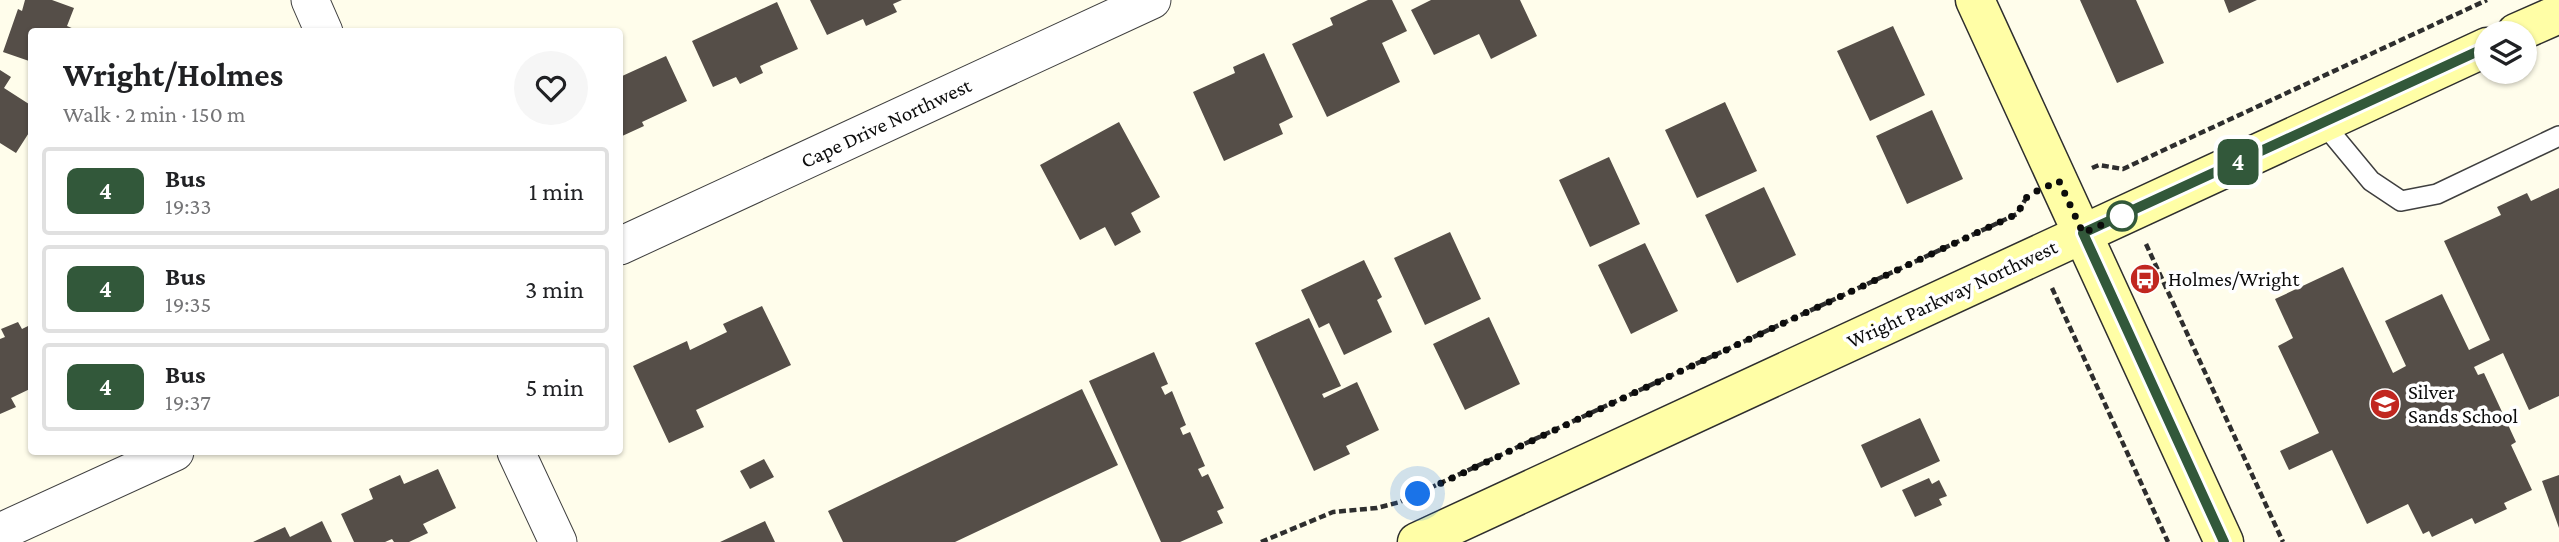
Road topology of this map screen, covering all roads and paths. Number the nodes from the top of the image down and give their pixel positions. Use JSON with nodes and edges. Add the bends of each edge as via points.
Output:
{"nodes":[{"id":1,"x":310,"y":0,"type":"edge"},
{"id":2,"x":1152,"y":0,"type":"edge"},
{"id":3,"x":1975,"y":0,"type":"edge"},
{"id":4,"x":2487,"y":0,"type":"edge"},
{"id":5,"x":2559,"y":14,"type":"edge"},
{"id":6,"x":2537,"y":24,"type":"edge"},
{"id":7,"x":322,"y":28,"type":"edge"},
{"id":8,"x":2474,"y":53,"type":"edge"},
{"id":9,"x":2323,"y":123,"type":"junction"},
{"id":10,"x":2559,"y":136,"type":"edge"},
{"id":11,"x":2111,"y":167,"type":"junction"},
{"id":12,"x":2059,"y":181,"type":"junction"},
{"id":13,"x":2132,"y":211,"type":"junction"},
{"id":14,"x":2083,"y":233,"type":"junction"},
{"id":15,"x":623,"y":245,"type":"edge"},
{"id":16,"x":2037,"y":255,"type":"junction"},
{"id":17,"x":168,"y":455,"type":"edge"},
{"id":18,"x":517,"y":455,"type":"edge"},
{"id":19,"x":0,"y":532,"type":"edge"},
{"id":20,"x":558,"y":542,"type":"edge"},
{"id":21,"x":1261,"y":542,"type":"edge"},
{"id":22,"x":1417,"y":542,"type":"edge"},
{"id":23,"x":2168,"y":542,"type":"edge"},
{"id":24,"x":2224,"y":542,"type":"edge"},
{"id":25,"x":2283,"y":542,"type":"edge"}],
"edges":[{"from":1,"to":7,"type":"street"},
{"from":2,"to":15,"type":"street","name":"Cape Drive Northwest"},
{"from":3,"to":12,"type":"street"},
{"from":4,"to":11,"type":"path","via":[[2123,169]]},
{"from":5,"to":6,"type":"street"},
{"from":8,"to":9,"type":"street","name":"Wright Parkway Northwest"},
{"from":9,"to":10,"type":"lane","via":[[2371,181],[2401,201],[2437,194]]},
{"from":9,"to":13,"type":"street","name":"Wright Parkway Northwest"},
{"from":11,"to":12,"type":"path","via":[[2099,165]]},
{"from":11,"to":13,"type":"path"},
{"from":12,"to":14,"type":"street"},
{"from":12,"to":21,"type":"path","via":[[2028,195],[2017,214],[1400,502],[1333,512]]},
{"from":13,"to":14,"type":"street","name":"Wright Parkway Northwest"},
{"from":13,"to":25,"type":"path"},
{"from":14,"to":16,"type":"street","name":"Wright Parkway Northwest"},
{"from":14,"to":24,"type":"street"},
{"from":16,"to":22,"type":"street","name":"Wright Parkway Northwest"},
{"from":16,"to":23,"type":"path"},
{"from":17,"to":19,"type":"street"},
{"from":18,"to":20,"type":"street"}]}
